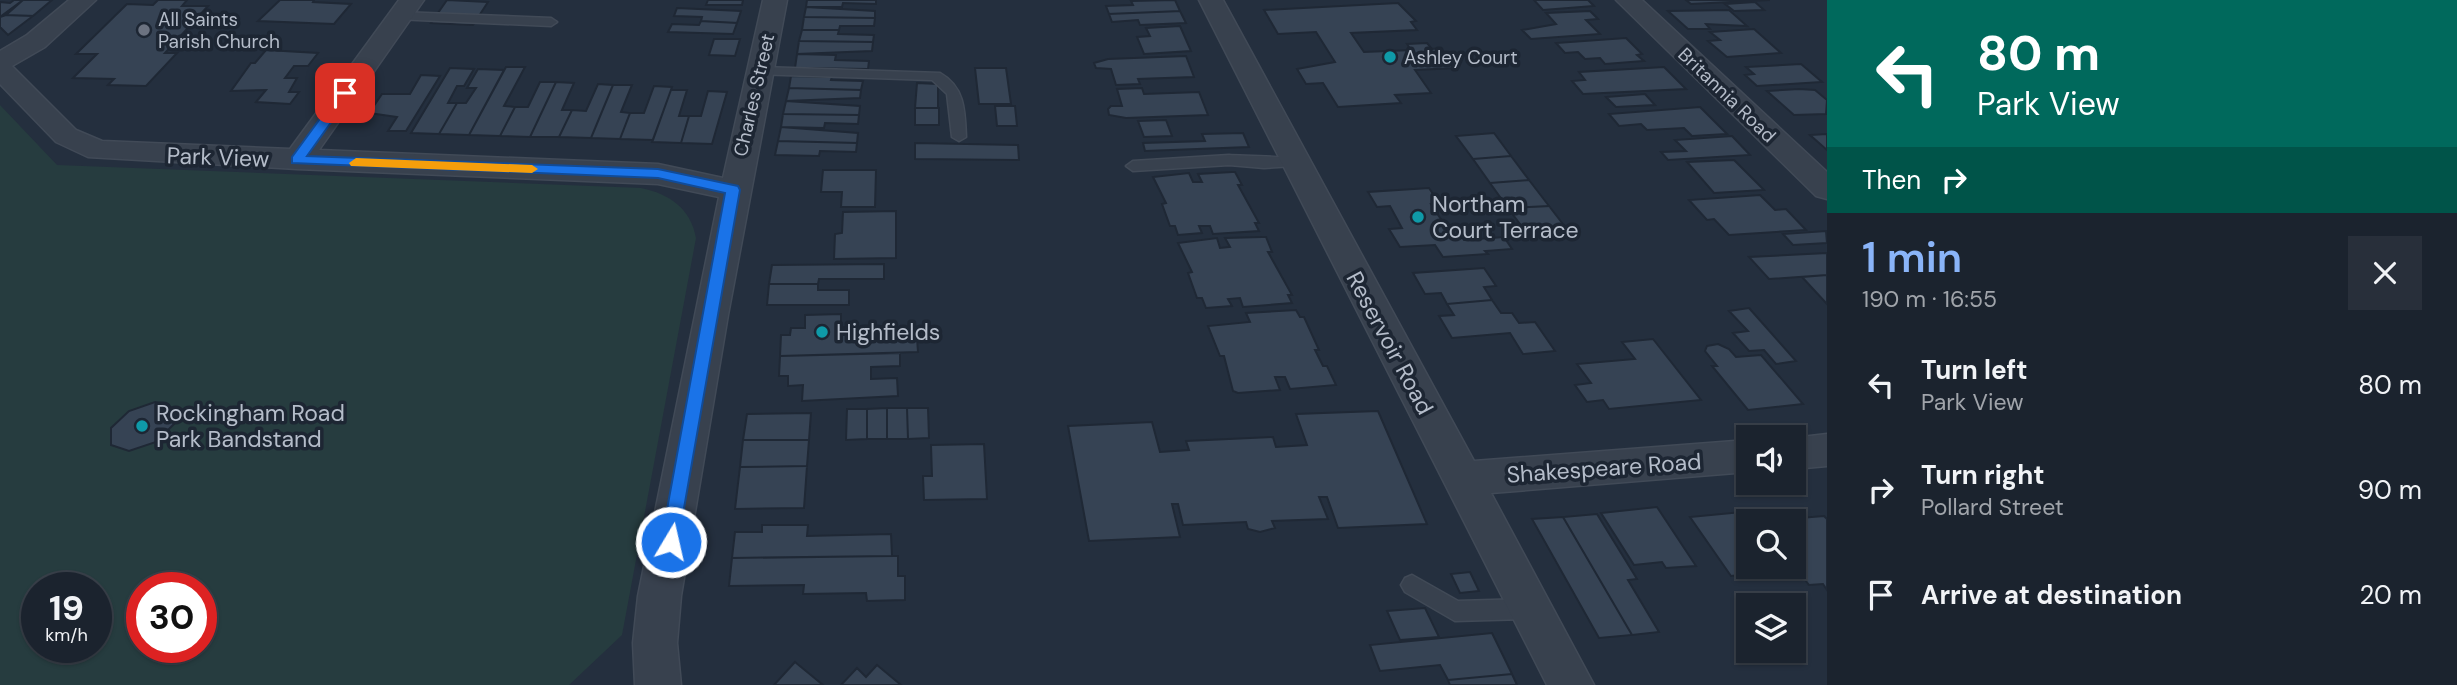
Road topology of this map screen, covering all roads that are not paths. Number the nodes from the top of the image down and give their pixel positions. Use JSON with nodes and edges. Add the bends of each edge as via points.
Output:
{"nodes":[{"id":1,"x":85,"y":0,"type":"edge"},
{"id":2,"x":775,"y":0,"type":"edge"},
{"id":3,"x":1211,"y":0,"type":"edge"},
{"id":4,"x":1628,"y":0,"type":"edge"},
{"id":5,"x":406,"y":8,"type":"edge"},
{"id":6,"x":551,"y":22,"type":"dead end"},
{"id":7,"x":0,"y":62,"type":"edge"},
{"id":8,"x":0,"y":69,"type":"edge"},
{"id":9,"x":760,"y":71,"type":"junction"},
{"id":10,"x":959,"y":138,"type":"dead end"},
{"id":11,"x":297,"y":160,"type":"junction"},
{"id":12,"x":1294,"y":162,"type":"junction"},
{"id":13,"x":1133,"y":166,"type":"dead end"},
{"id":14,"x":1827,"y":189,"type":"edge"},
{"id":15,"x":733,"y":190,"type":"junction"},
{"id":16,"x":1827,"y":450,"type":"edge"},
{"id":17,"x":1806,"y":452,"type":"edge"},
{"id":18,"x":1736,"y":457,"type":"edge"},
{"id":19,"x":1461,"y":479,"type":"junction"},
{"id":20,"x":1412,"y":584,"type":"dead end"},
{"id":21,"x":1529,"y":609,"type":"junction"},
{"id":22,"x":657,"y":678,"type":"edge"},
{"id":23,"x":1571,"y":685,"type":"edge"}],
"edges":[{"from":1,"to":7,"type":"street","via":[[36,41]]},
{"from":2,"to":9,"type":"street","name":"Charles Street"},
{"from":3,"to":12,"type":"street","name":"Reservoir Road"},
{"from":4,"to":14,"type":"street","name":"Britannia Road"},
{"from":5,"to":6,"type":"lane"},
{"from":5,"to":11,"type":"street"},
{"from":8,"to":11,"type":"street","name":"Park View","via":[[66,136],[98,150]]},
{"from":9,"to":10,"type":"lane","via":[[935,76],[947,81],[957,95]]},
{"from":9,"to":15,"type":"street","name":"Charles Street"},
{"from":11,"to":15,"type":"street","name":"Park View","via":[[658,174]]},
{"from":12,"to":13,"type":"lane","via":[[1229,160]]},
{"from":12,"to":19,"type":"street","name":"Reservoir Road"},
{"from":15,"to":22,"type":"street","via":[[658,619]]},
{"from":16,"to":17,"type":"street"},
{"from":18,"to":19,"type":"street","name":"Shakespeare Road"},
{"from":19,"to":21,"type":"street","name":"Reservoir Road"},
{"from":20,"to":21,"type":"lane","via":[[1455,611]]},
{"from":21,"to":23,"type":"street","name":"Reservoir Road"}]}
